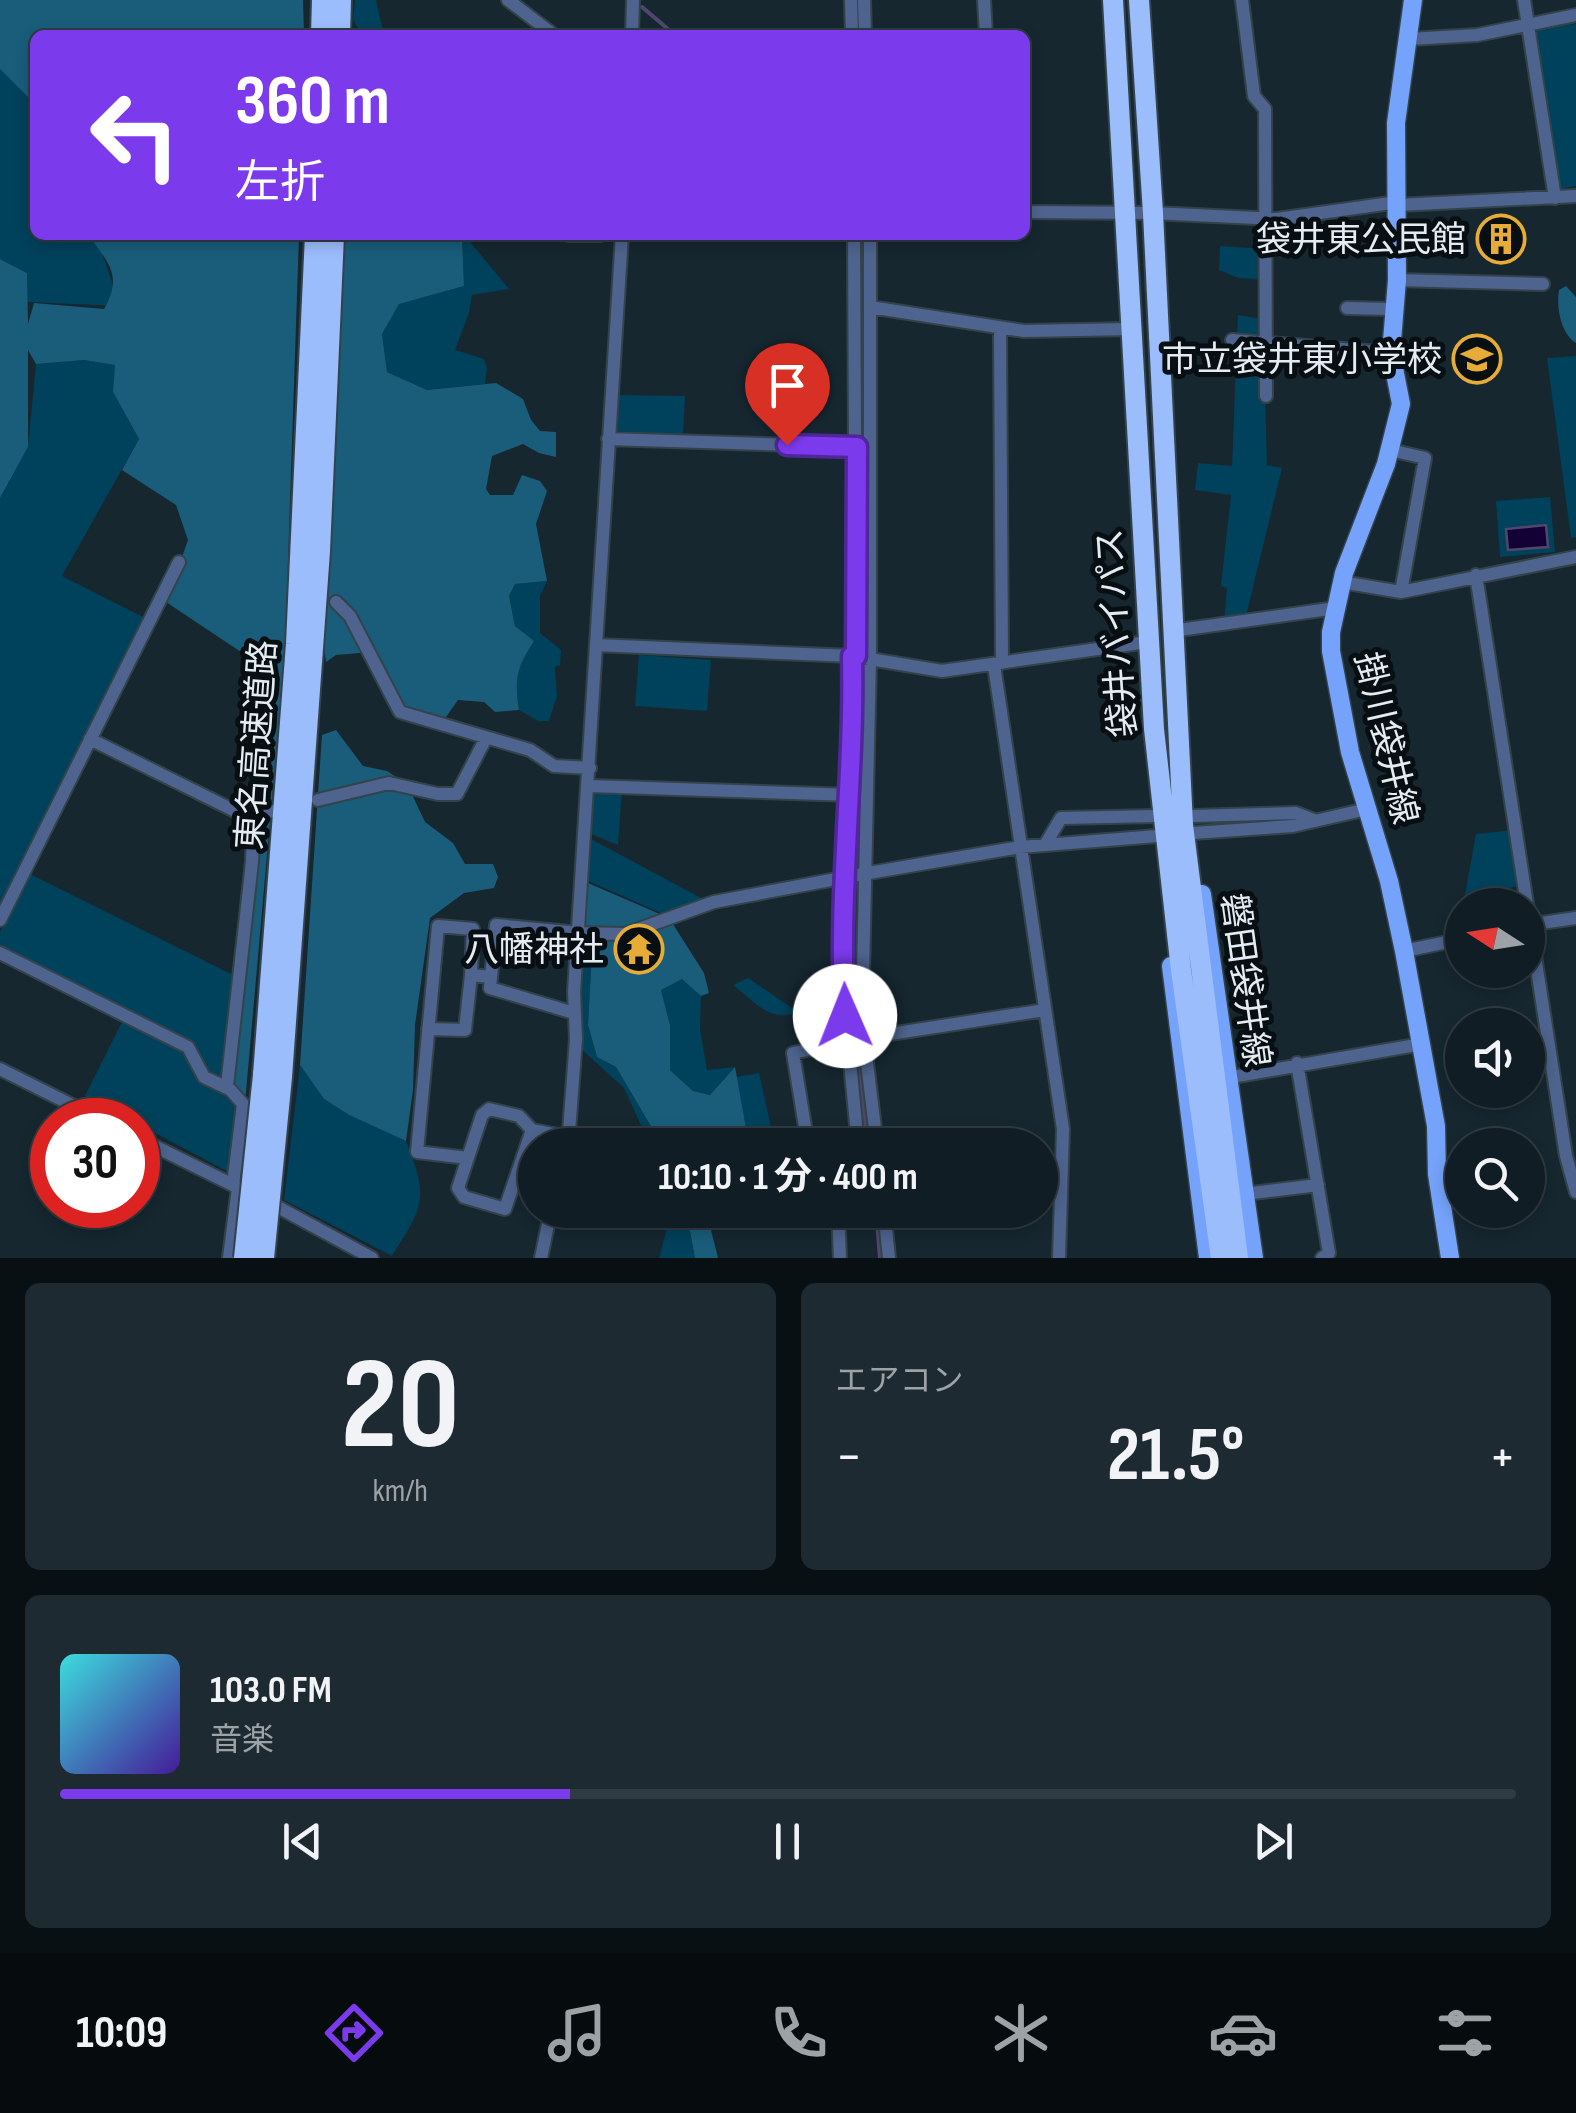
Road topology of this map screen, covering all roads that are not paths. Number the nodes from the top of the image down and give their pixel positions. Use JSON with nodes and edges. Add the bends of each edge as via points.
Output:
{"nodes":[{"id":1,"x":322,"y":0,"type":"edge"},
{"id":2,"x":341,"y":0,"type":"edge"},
{"id":3,"x":508,"y":0,"type":"edge"},
{"id":4,"x":633,"y":0,"type":"edge"},
{"id":5,"x":851,"y":0,"type":"edge"},
{"id":6,"x":864,"y":0,"type":"edge"},
{"id":7,"x":984,"y":0,"type":"edge"},
{"id":8,"x":1114,"y":0,"type":"edge"},
{"id":9,"x":1139,"y":0,"type":"edge"},
{"id":10,"x":1242,"y":0,"type":"edge"},
{"id":11,"x":1414,"y":0,"type":"edge"},
{"id":12,"x":1524,"y":0,"type":"edge"},
{"id":13,"x":1576,"y":16,"type":"edge"},
{"id":14,"x":1528,"y":25,"type":"junction"},
{"id":15,"x":321,"y":30,"type":"edge"},
{"id":16,"x":340,"y":30,"type":"edge"},
{"id":17,"x":543,"y":30,"type":"edge"},
{"id":18,"x":632,"y":30,"type":"edge"},
{"id":19,"x":852,"y":30,"type":"edge"},
{"id":20,"x":865,"y":30,"type":"edge"},
{"id":21,"x":986,"y":30,"type":"edge"},
{"id":22,"x":1410,"y":39,"type":"junction"},
{"id":23,"x":1576,"y":196,"type":"edge"},
{"id":24,"x":1555,"y":198,"type":"junction"},
{"id":25,"x":1398,"y":203,"type":"junction"},
{"id":26,"x":1030,"y":212,"type":"edge"},
{"id":27,"x":1153,"y":212,"type":"junction"},
{"id":28,"x":1124,"y":213,"type":"junction"},
{"id":29,"x":1268,"y":218,"type":"junction"},
{"id":30,"x":315,"y":240,"type":"edge"},
{"id":31,"x":334,"y":240,"type":"edge"},
{"id":32,"x":622,"y":240,"type":"edge"},
{"id":33,"x":854,"y":240,"type":"edge"},
{"id":34,"x":870,"y":240,"type":"edge"},
{"id":35,"x":1397,"y":280,"type":"junction"},
{"id":36,"x":1543,"y":284,"type":"dead end"},
{"id":37,"x":870,"y":307,"type":"junction"},
{"id":38,"x":1346,"y":308,"type":"dead end"},
{"id":39,"x":1392,"y":308,"type":"junction"},
{"id":40,"x":1000,"y":328,"type":"junction"},
{"id":41,"x":1130,"y":329,"type":"junction"},
{"id":42,"x":1232,"y":340,"type":"dead end"},
{"id":43,"x":1266,"y":343,"type":"junction"},
{"id":44,"x":1391,"y":353,"type":"junction"},
{"id":45,"x":1266,"y":396,"type":"dead end"},
{"id":46,"x":608,"y":438,"type":"junction"},
{"id":47,"x":857,"y":447,"type":"junction"},
{"id":48,"x":1390,"y":450,"type":"junction"},
{"id":49,"x":1576,"y":557,"type":"edge"},
{"id":50,"x":178,"y":562,"type":"dead end"},
{"id":51,"x":1476,"y":574,"type":"junction"},
{"id":52,"x":1342,"y":582,"type":"junction"},
{"id":53,"x":1401,"y":592,"type":"junction"},
{"id":54,"x":336,"y":602,"type":"dead end"},
{"id":55,"x":1336,"y":608,"type":"junction"},
{"id":56,"x":1172,"y":630,"type":"junction"},
{"id":57,"x":1147,"y":642,"type":"junction"},
{"id":58,"x":596,"y":645,"type":"junction"},
{"id":59,"x":860,"y":657,"type":"junction"},
{"id":60,"x":998,"y":664,"type":"junction"},
{"id":61,"x":1176,"y":710,"type":"junction"},
{"id":62,"x":1153,"y":725,"type":"junction"},
{"id":63,"x":486,"y":738,"type":"junction"},
{"id":64,"x":90,"y":739,"type":"junction"},
{"id":65,"x":590,"y":768,"type":"junction"},
{"id":66,"x":589,"y":786,"type":"junction"},
{"id":67,"x":851,"y":795,"type":"junction"},
{"id":68,"x":318,"y":800,"type":"dead end"},
{"id":69,"x":1368,"y":810,"type":"junction"},
{"id":70,"x":272,"y":811,"type":"dead end"},
{"id":71,"x":249,"y":815,"type":"junction"},
{"id":72,"x":1156,"y":816,"type":"junction"},
{"id":73,"x":1192,"y":824,"type":"junction"},
{"id":74,"x":1157,"y":836,"type":"junction"},
{"id":75,"x":1045,"y":845,"type":"junction"},
{"id":76,"x":1020,"y":848,"type":"junction"},
{"id":77,"x":853,"y":876,"type":"junction"},
{"id":78,"x":1524,"y":888,"type":"edge"},
{"id":79,"x":1576,"y":918,"type":"edge"},
{"id":80,"x":0,"y":920,"type":"edge"},
{"id":81,"x":1545,"y":923,"type":"edge"},
{"id":82,"x":580,"y":933,"type":"junction"},
{"id":83,"x":1445,"y":943,"type":"edge"},
{"id":84,"x":1404,"y":951,"type":"junction"},
{"id":85,"x":0,"y":953,"type":"edge"},
{"id":86,"x":470,"y":975,"type":"junction"},
{"id":87,"x":491,"y":977,"type":"junction"},
{"id":88,"x":1540,"y":988,"type":"edge"},
{"id":89,"x":1045,"y":1010,"type":"junction"},
{"id":90,"x":574,"y":1013,"type":"junction"},
{"id":91,"x":428,"y":1029,"type":"junction"},
{"id":92,"x":855,"y":1040,"type":"junction"},
{"id":93,"x":1422,"y":1044,"type":"junction"},
{"id":94,"x":1297,"y":1063,"type":"junction"},
{"id":95,"x":0,"y":1069,"type":"edge"},
{"id":96,"x":272,"y":1076,"type":"junction"},
{"id":97,"x":1226,"y":1078,"type":"junction"},
{"id":98,"x":227,"y":1088,"type":"junction"},
{"id":99,"x":58,"y":1098,"type":"edge"},
{"id":100,"x":530,"y":1128,"type":"edge"},
{"id":101,"x":569,"y":1128,"type":"edge"},
{"id":102,"x":805,"y":1128,"type":"edge"},
{"id":103,"x":858,"y":1128,"type":"edge"},
{"id":104,"x":873,"y":1128,"type":"edge"},
{"id":105,"x":160,"y":1149,"type":"edge"},
{"id":106,"x":468,"y":1158,"type":"junction"},
{"id":107,"x":518,"y":1170,"type":"edge"},
{"id":108,"x":236,"y":1186,"type":"junction"},
{"id":109,"x":1318,"y":1186,"type":"junction"},
{"id":110,"x":1576,"y":1192,"type":"edge"},
{"id":111,"x":1244,"y":1194,"type":"junction"},
{"id":112,"x":547,"y":1228,"type":"edge"},
{"id":113,"x":839,"y":1228,"type":"edge"},
{"id":114,"x":886,"y":1228,"type":"edge"},
{"id":115,"x":1230,"y":1256,"type":"edge"},
{"id":116,"x":229,"y":1258,"type":"edge"},
{"id":117,"x":244,"y":1258,"type":"edge"},
{"id":118,"x":264,"y":1258,"type":"edge"},
{"id":119,"x":372,"y":1258,"type":"edge"},
{"id":120,"x":540,"y":1258,"type":"edge"},
{"id":121,"x":840,"y":1258,"type":"edge"},
{"id":122,"x":888,"y":1258,"type":"edge"},
{"id":123,"x":1059,"y":1258,"type":"edge"},
{"id":124,"x":1322,"y":1258,"type":"edge"},
{"id":125,"x":1450,"y":1258,"type":"edge"}],
"edges":[{"from":1,"to":15,"type":"highway"},
{"from":2,"to":16,"type":"highway"},
{"from":3,"to":17,"type":"street"},
{"from":4,"to":18,"type":"street"},
{"from":5,"to":19,"type":"street"},
{"from":6,"to":20,"type":"street"},
{"from":7,"to":21,"type":"street"},
{"from":8,"to":28,"type":"highway","name":"袋井バイパス"},
{"from":9,"to":27,"type":"highway","name":"袋井バイパス"},
{"from":10,"to":29,"type":"street","via":[[1254,96],[1265,110]]},
{"from":11,"to":22,"type":"main road","name":"掛川袋井線"},
{"from":12,"to":14,"type":"street"},
{"from":13,"to":14,"type":"street"},
{"from":14,"to":22,"type":"street"},
{"from":14,"to":24,"type":"street"},
{"from":22,"to":25,"type":"main road","name":"掛川袋井線","via":[[1396,123]]},
{"from":23,"to":24,"type":"street"},
{"from":24,"to":25,"type":"street"},
{"from":25,"to":29,"type":"street"},
{"from":25,"to":35,"type":"main road","name":"掛川袋井線"},
{"from":26,"to":28,"type":"street"},
{"from":27,"to":28,"type":"street"},
{"from":27,"to":29,"type":"street"},
{"from":27,"to":56,"type":"highway","name":"袋井バイパス"},
{"from":28,"to":41,"type":"highway","name":"袋井バイパス"},
{"from":29,"to":43,"type":"street"},
{"from":30,"to":96,"type":"highway","name":"東名高速道路"},
{"from":31,"to":96,"type":"highway","name":"東名高速道路","via":[[320,552]]},
{"from":32,"to":46,"type":"street"},
{"from":33,"to":47,"type":"street"},
{"from":34,"to":37,"type":"street"},
{"from":35,"to":36,"type":"street"},
{"from":35,"to":39,"type":"main road","name":"掛川袋井線"},
{"from":37,"to":40,"type":"street"},
{"from":37,"to":59,"type":"street"},
{"from":38,"to":39,"type":"street"},
{"from":39,"to":44,"type":"main road","name":"掛川袋井線"},
{"from":40,"to":41,"type":"street"},
{"from":40,"to":60,"type":"street"},
{"from":41,"to":57,"type":"highway","name":"袋井バイパス"},
{"from":42,"to":43,"type":"street"},
{"from":43,"to":44,"type":"street"},
{"from":43,"to":45,"type":"street"},
{"from":44,"to":48,"type":"main road","name":"掛川袋井線","via":[[1401,404]]},
{"from":46,"to":47,"type":"street"},
{"from":46,"to":58,"type":"street"},
{"from":47,"to":59,"type":"street"},
{"from":48,"to":52,"type":"main road","name":"掛川袋井線"},
{"from":48,"to":53,"type":"street","via":[[1425,458]]},
{"from":49,"to":51,"type":"street"},
{"from":50,"to":64,"type":"street"},
{"from":51,"to":53,"type":"street"},
{"from":51,"to":78,"type":"street"},
{"from":52,"to":53,"type":"street"},
{"from":52,"to":55,"type":"main road","name":"掛川袋井線"},
{"from":54,"to":63,"type":"street","via":[[350,616],[400,712]]},
{"from":55,"to":56,"type":"street"},
{"from":55,"to":69,"type":"main road","name":"掛川袋井線","via":[[1331,651]]},
{"from":56,"to":61,"type":"highway","name":"袋井バイパス"},
{"from":57,"to":60,"type":"street"},
{"from":57,"to":62,"type":"highway","name":"袋井バイパス"},
{"from":58,"to":59,"type":"street"},
{"from":58,"to":65,"type":"street"},
{"from":59,"to":60,"type":"street","via":[[942,671]]},
{"from":59,"to":67,"type":"street"},
{"from":59,"to":77,"type":"street"},
{"from":60,"to":76,"type":"street"},
{"from":61,"to":73,"type":"main road","name":"磐田袋井線","via":[[1186,743]]},
{"from":61,"to":115,"type":"highway","name":"袋井バイパス","via":[[1182,825]]},
{"from":62,"to":72,"type":"main road","name":"磐田袋井線"},
{"from":62,"to":115,"type":"highway","name":"袋井バイパス","via":[[1181,970]]},
{"from":63,"to":65,"type":"street","via":[[530,750],[554,766]]},
{"from":63,"to":68,"type":"street","via":[[457,794],[389,784]]},
{"from":64,"to":71,"type":"street"},
{"from":64,"to":80,"type":"street"},
{"from":65,"to":66,"type":"street"},
{"from":66,"to":67,"type":"street"},
{"from":66,"to":82,"type":"street"},
{"from":67,"to":77,"type":"street"},
{"from":69,"to":73,"type":"street","via":[[1314,820],[1296,812]]},
{"from":69,"to":84,"type":"main road","name":"掛川袋井線"},
{"from":70,"to":71,"type":"street"},
{"from":71,"to":98,"type":"street","via":[[252,862]]},
{"from":72,"to":74,"type":"main road","name":"磐田袋井線"},
{"from":72,"to":75,"type":"street","via":[[1061,818]]},
{"from":73,"to":97,"type":"main road","name":"磐田袋井線"},
{"from":74,"to":75,"type":"street"},
{"from":74,"to":115,"type":"main road","name":"磐田袋井線"},
{"from":75,"to":76,"type":"street"},
{"from":76,"to":77,"type":"street"},
{"from":76,"to":89,"type":"street"},
{"from":77,"to":82,"type":"street","via":[[714,902],[624,934]]},
{"from":77,"to":92,"type":"street","via":[[843,989]]},
{"from":79,"to":81,"type":"street"},
{"from":82,"to":87,"type":"street","via":[[496,925]]},
{"from":82,"to":90,"type":"street"},
{"from":83,"to":84,"type":"street"},
{"from":84,"to":93,"type":"main road","name":"掛川袋井線"},
{"from":85,"to":98,"type":"street","via":[[188,1047],[204,1077]]},
{"from":86,"to":87,"type":"street"},
{"from":86,"to":91,"type":"street","via":[[465,1030]]},
{"from":86,"to":91,"type":"street","via":[[473,928],[438,926]]},
{"from":87,"to":90,"type":"street","via":[[490,988]]},
{"from":88,"to":110,"type":"street"},
{"from":89,"to":92,"type":"street"},
{"from":89,"to":123,"type":"street","via":[[1063,1129]]},
{"from":90,"to":101,"type":"street"},
{"from":91,"to":106,"type":"street","via":[[416,1152]]},
{"from":92,"to":102,"type":"street","via":[[794,1053]]},
{"from":92,"to":103,"type":"street"},
{"from":92,"to":104,"type":"street"},
{"from":93,"to":94,"type":"street"},
{"from":93,"to":125,"type":"main road","name":"掛川袋井線"},
{"from":94,"to":97,"type":"street"},
{"from":94,"to":109,"type":"street"},
{"from":95,"to":99,"type":"street"},
{"from":96,"to":117,"type":"highway","name":"東名高速道路","bridge":true},
{"from":96,"to":118,"type":"highway","name":"東名高速道路","bridge":true},
{"from":97,"to":111,"type":"main road","name":"磐田袋井線"},
{"from":98,"to":108,"type":"street","via":[[242,1104]]},
{"from":100,"to":106,"type":"street","via":[[519,1116],[489,1109]]},
{"from":105,"to":108,"type":"street"},
{"from":106,"to":107,"type":"street","via":[[458,1188],[464,1197],[504,1209]]},
{"from":108,"to":116,"type":"street"},
{"from":108,"to":119,"type":"street"},
{"from":109,"to":111,"type":"street"},
{"from":109,"to":124,"type":"street","via":[[1329,1254]]},
{"from":111,"to":115,"type":"main road","name":"磐田袋井線"},
{"from":112,"to":120,"type":"street"},
{"from":113,"to":121,"type":"street"},
{"from":114,"to":122,"type":"street"}]}
